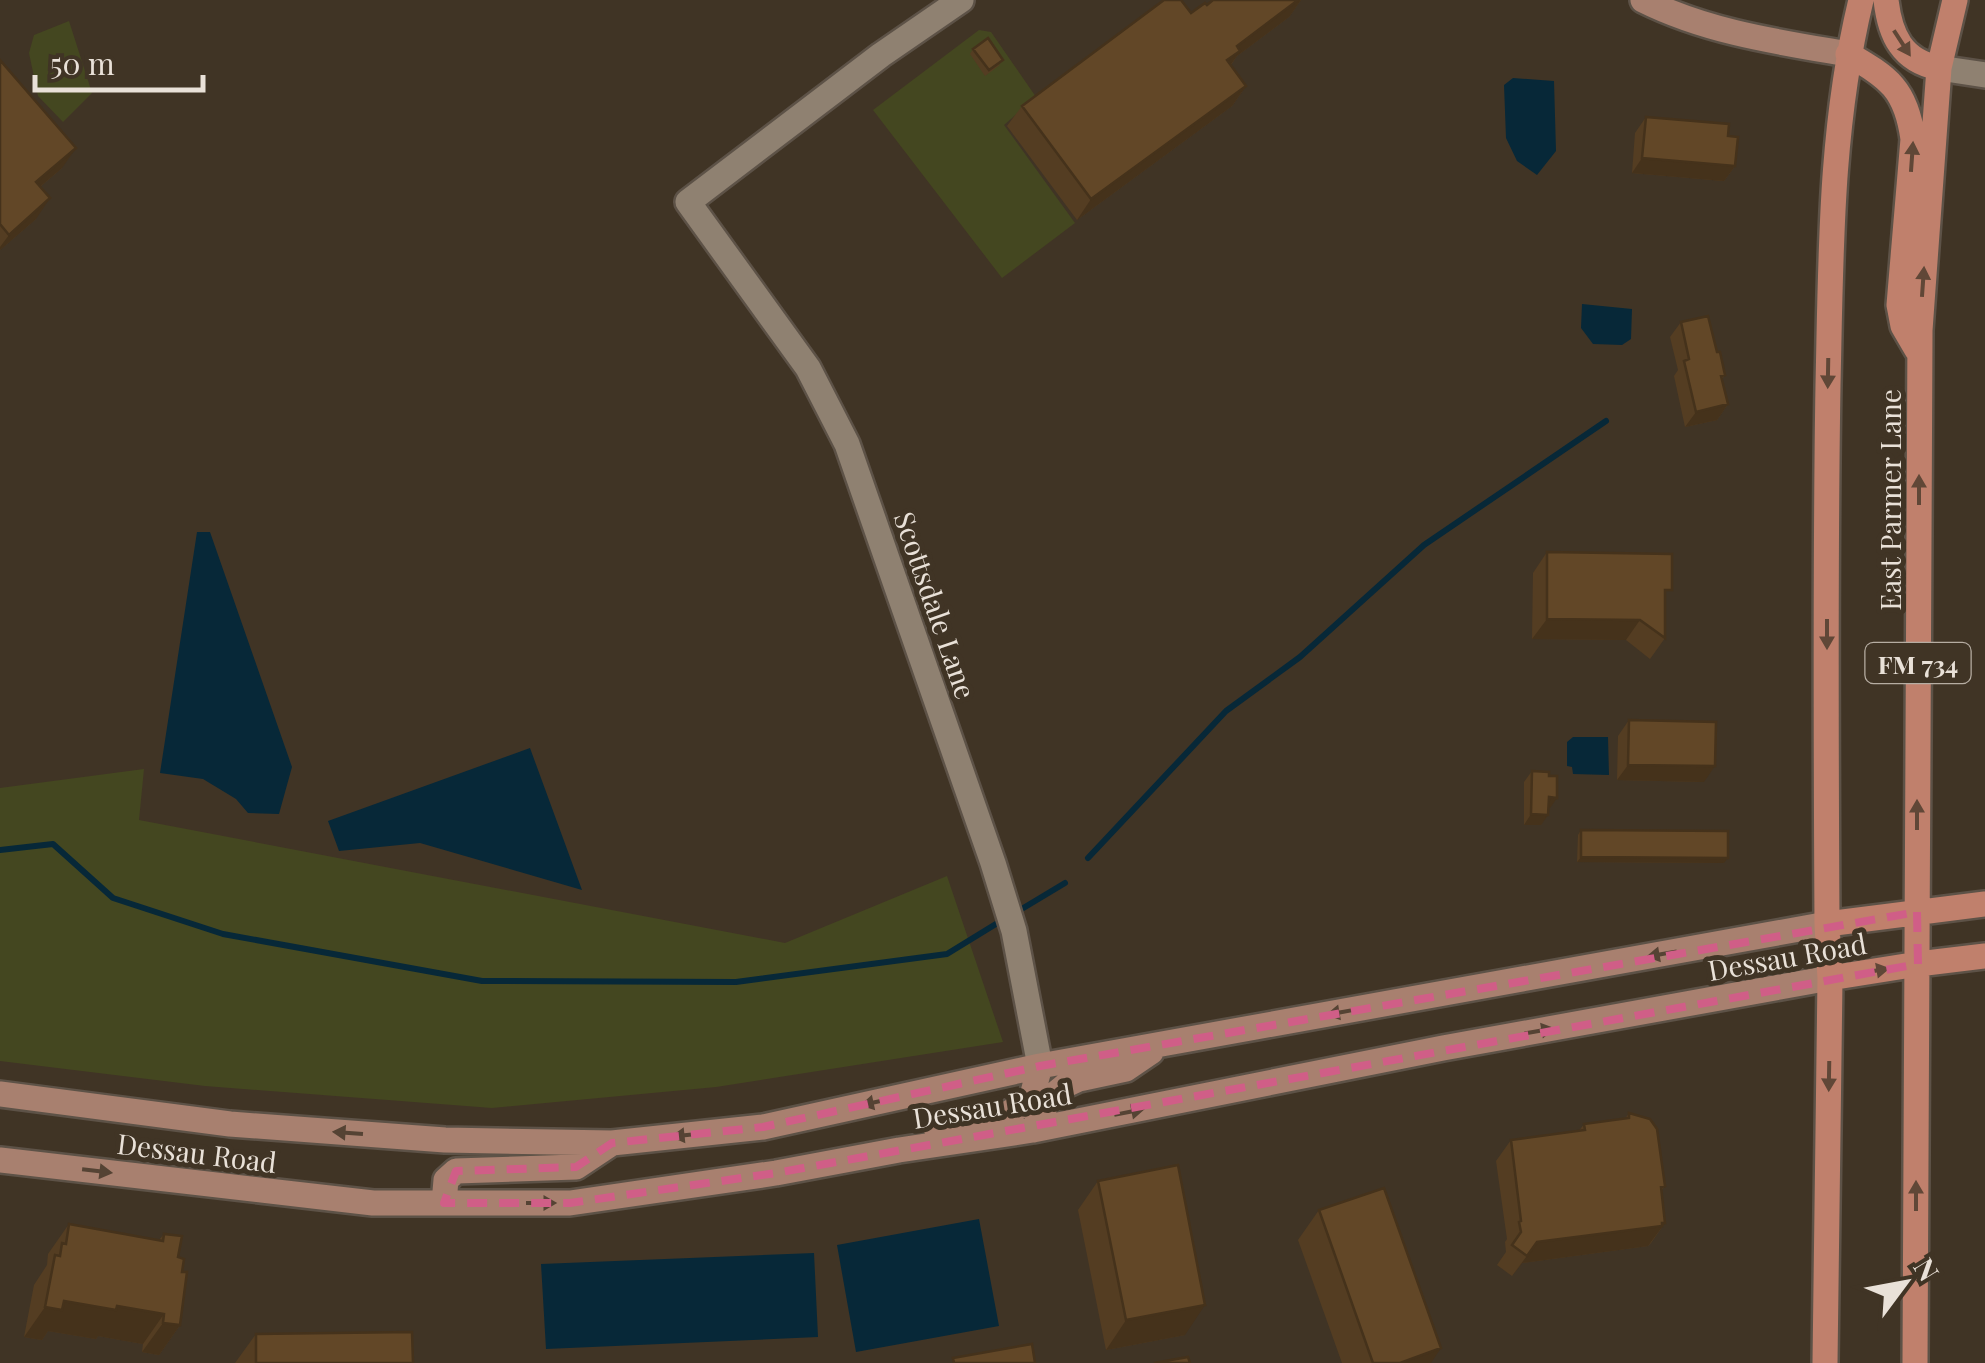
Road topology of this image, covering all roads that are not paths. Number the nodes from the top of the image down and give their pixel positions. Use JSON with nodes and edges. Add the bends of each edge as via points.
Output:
{"nodes":[{"id":1,"x":961,"y":0,"type":"edge"},
{"id":2,"x":1643,"y":0,"type":"edge"},
{"id":3,"x":1861,"y":0,"type":"edge"},
{"id":4,"x":1886,"y":0,"type":"edge"},
{"id":5,"x":1955,"y":0,"type":"edge"},
{"id":6,"x":1848,"y":54,"type":"junction"},
{"id":7,"x":1939,"y":68,"type":"junction"},
{"id":8,"x":1985,"y":75,"type":"edge"},
{"id":9,"x":1920,"y":354,"type":"junction"},
{"id":10,"x":1985,"y":904,"type":"edge"},
{"id":11,"x":1917,"y":912,"type":"junction"},
{"id":12,"x":1827,"y":924,"type":"junction"},
{"id":13,"x":1985,"y":956,"type":"edge"},
{"id":14,"x":1918,"y":964,"type":"junction"},
{"id":15,"x":1830,"y":978,"type":"junction"},
{"id":16,"x":1164,"y":1044,"type":"junction"},
{"id":17,"x":1040,"y":1066,"type":"junction"},
{"id":18,"x":0,"y":1094,"type":"edge"},
{"id":19,"x":1033,"y":1130,"type":"junction"},
{"id":20,"x":612,"y":1142,"type":"junction"},
{"id":21,"x":899,"y":1150,"type":"junction"},
{"id":22,"x":0,"y":1160,"type":"edge"},
{"id":23,"x":444,"y":1203,"type":"junction"},
{"id":24,"x":1825,"y":1363,"type":"edge"},
{"id":25,"x":1915,"y":1363,"type":"edge"}],
"edges":[{"from":1,"to":17,"type":"street","name":"Scottsdale Lane","via":[[688,202],[808,368],[848,444],[993,862]]},
{"from":2,"to":6,"type":"main road","via":[[1698,23]]},
{"from":3,"to":6,"type":"main road","number":"FM 734"},
{"from":4,"to":7,"type":"main road","one_way":true,"via":[[1888,21],[1909,57]]},
{"from":5,"to":7,"type":"main road","name":"East Parmer Lane","number":"FM 734"},
{"from":9,"to":6,"type":"main road","one_way":true,"via":[[1899,305],[1910,116],[1889,80]]},
{"from":6,"to":12,"type":"main road","number":"FM 734","one_way":true,"via":[[1832,193]]},
{"from":7,"to":8,"type":"street"},
{"from":9,"to":7,"type":"main road","name":"East Parmer Lane","number":"FM 734","one_way":true},
{"from":11,"to":9,"type":"main road","name":"East Parmer Lane","number":"FM 734","one_way":true},
{"from":10,"to":11,"type":"main road","name":"Dessau Road"},
{"from":11,"to":12,"type":"main road","name":"Dessau Road"},
{"from":11,"to":14,"type":"main road","name":"East Parmer Lane","number":"FM 734"},
{"from":12,"to":15,"type":"main road","number":"FM 734"},
{"from":12,"to":16,"type":"main road","name":"Dessau Road","one_way":true},
{"from":13,"to":14,"type":"main road","name":"Dessau Road"},
{"from":15,"to":14,"type":"main road","name":"Dessau Road","one_way":true},
{"from":25,"to":14,"type":"main road","name":"East Parmer Lane","number":"FM 734","one_way":true},
{"from":19,"to":15,"type":"main road","name":"Dessau Road","one_way":true},
{"from":15,"to":24,"type":"main road","number":"FM 734","one_way":true},
{"from":16,"to":17,"type":"main road","name":"Dessau Road"},
{"from":16,"to":19,"type":"main road","via":[[1126,1070],[1066,1085]]},
{"from":17,"to":20,"type":"main road","name":"Dessau Road","one_way":true,"via":[[762,1127]]},
{"from":17,"to":21,"type":"main road","via":[[1030,1100],[1005,1115],[929,1129]]},
{"from":20,"to":18,"type":"main road","name":"Dessau Road","one_way":true,"via":[[445,1140],[230,1124]]},
{"from":19,"to":21,"type":"main road","name":"Dessau Road"},
{"from":20,"to":23,"type":"main road","via":[[576,1167],[456,1171],[446,1180]]},
{"from":23,"to":21,"type":"main road","name":"Dessau Road","one_way":true,"via":[[570,1204]]},
{"from":22,"to":23,"type":"main road","name":"Dessau Road","one_way":true,"via":[[373,1203]]}]}
